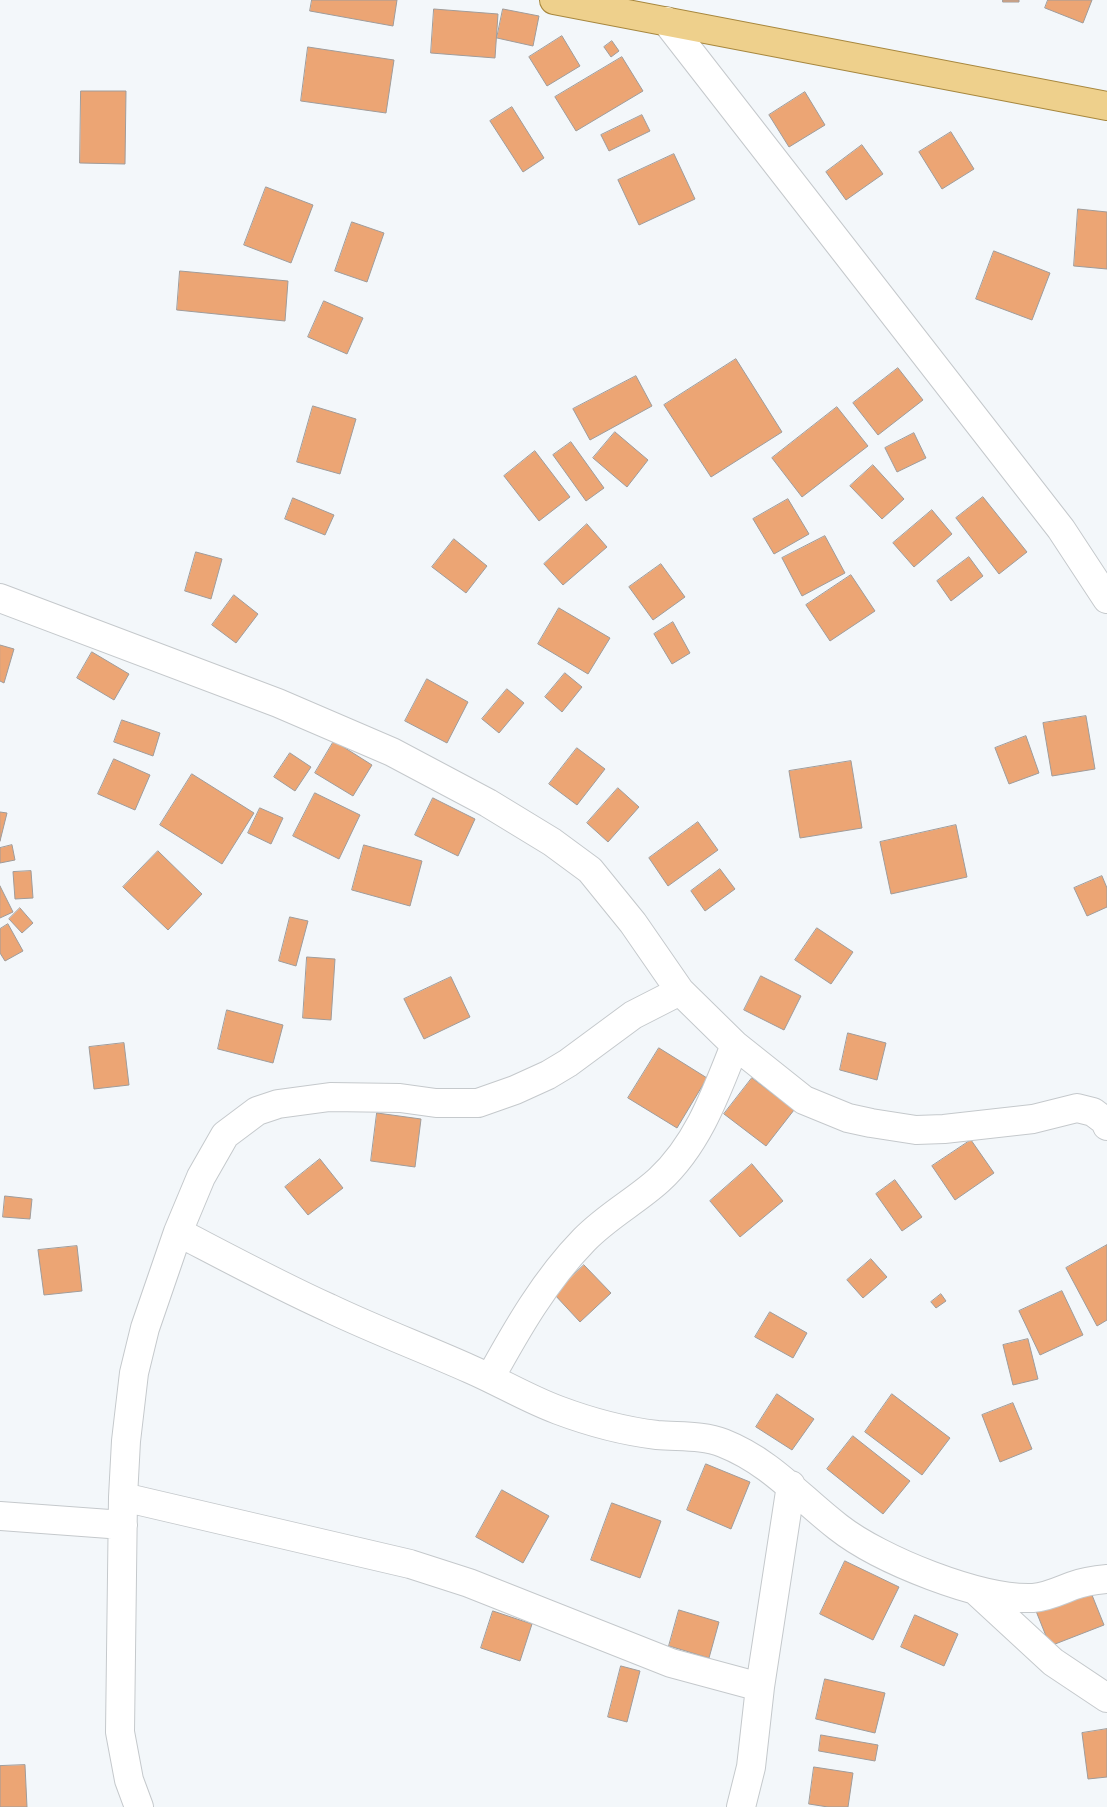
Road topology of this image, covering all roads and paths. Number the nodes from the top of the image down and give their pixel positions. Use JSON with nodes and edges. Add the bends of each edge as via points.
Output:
{"nodes":[{"id":1,"x":554,"y":0,"type":"edge"},
{"id":2,"x":666,"y":21,"type":"junction"},
{"id":3,"x":1107,"y":106,"type":"edge"},
{"id":4,"x":0,"y":598,"type":"edge"},
{"id":5,"x":1107,"y":599,"type":"edge"},
{"id":6,"x":680,"y":991,"type":"junction"},
{"id":7,"x":735,"y":1045,"type":"junction"},
{"id":8,"x":1107,"y":1126,"type":"edge"},
{"id":9,"x":178,"y":1232,"type":"junction"},
{"id":10,"x":490,"y":1378,"type":"junction"},
{"id":11,"x":792,"y":1486,"type":"junction"},
{"id":12,"x":123,"y":1497,"type":"junction"},
{"id":13,"x":0,"y":1516,"type":"edge"},
{"id":14,"x":123,"y":1525,"type":"junction"},
{"id":15,"x":1107,"y":1579,"type":"edge"},
{"id":16,"x":975,"y":1590,"type":"junction"},
{"id":17,"x":760,"y":1687,"type":"junction"},
{"id":18,"x":1107,"y":1698,"type":"edge"},
{"id":19,"x":139,"y":1807,"type":"edge"},
{"id":20,"x":741,"y":1807,"type":"edge"}],
"edges":[{"from":1,"to":2,"type":"main road"},
{"from":2,"to":3,"type":"main road"},
{"from":2,"to":5,"type":"street","via":[[1060,529]]},
{"from":4,"to":6,"type":"street","via":[[278,703],[392,752],[488,803],[552,842],[590,870],[633,923]]},
{"from":6,"to":7,"type":"street"},
{"from":6,"to":9,"type":"street","via":[[633,1015],[548,1075],[478,1103],[330,1097],[278,1104],[258,1111],[225,1135],[201,1177]]},
{"from":7,"to":8,"type":"street","via":[[804,1100],[848,1118],[916,1130],[944,1129],[1033,1119],[1077,1108],[1093,1112]]},
{"from":7,"to":10,"type":"street","via":[[708,1111],[689,1146],[659,1180],[585,1239],[524,1318]]},
{"from":9,"to":10,"type":"street","via":[[328,1308]]},
{"from":9,"to":12,"type":"street","via":[[145,1328],[134,1373]]},
{"from":10,"to":11,"type":"street","via":[[557,1410],[611,1428],[721,1442],[755,1458]]},
{"from":11,"to":16,"type":"street","via":[[839,1528],[880,1554]]},
{"from":11,"to":17,"type":"street"},
{"from":12,"to":14,"type":"street"},
{"from":12,"to":17,"type":"street","via":[[410,1564],[469,1583],[671,1663]]},
{"from":13,"to":14,"type":"street"},
{"from":14,"to":19,"type":"street","via":[[120,1732],[129,1780]]},
{"from":15,"to":16,"type":"street","via":[[1035,1598]]},
{"from":16,"to":18,"type":"street","via":[[1053,1662]]},
{"from":17,"to":20,"type":"street","via":[[751,1767]]}]}
